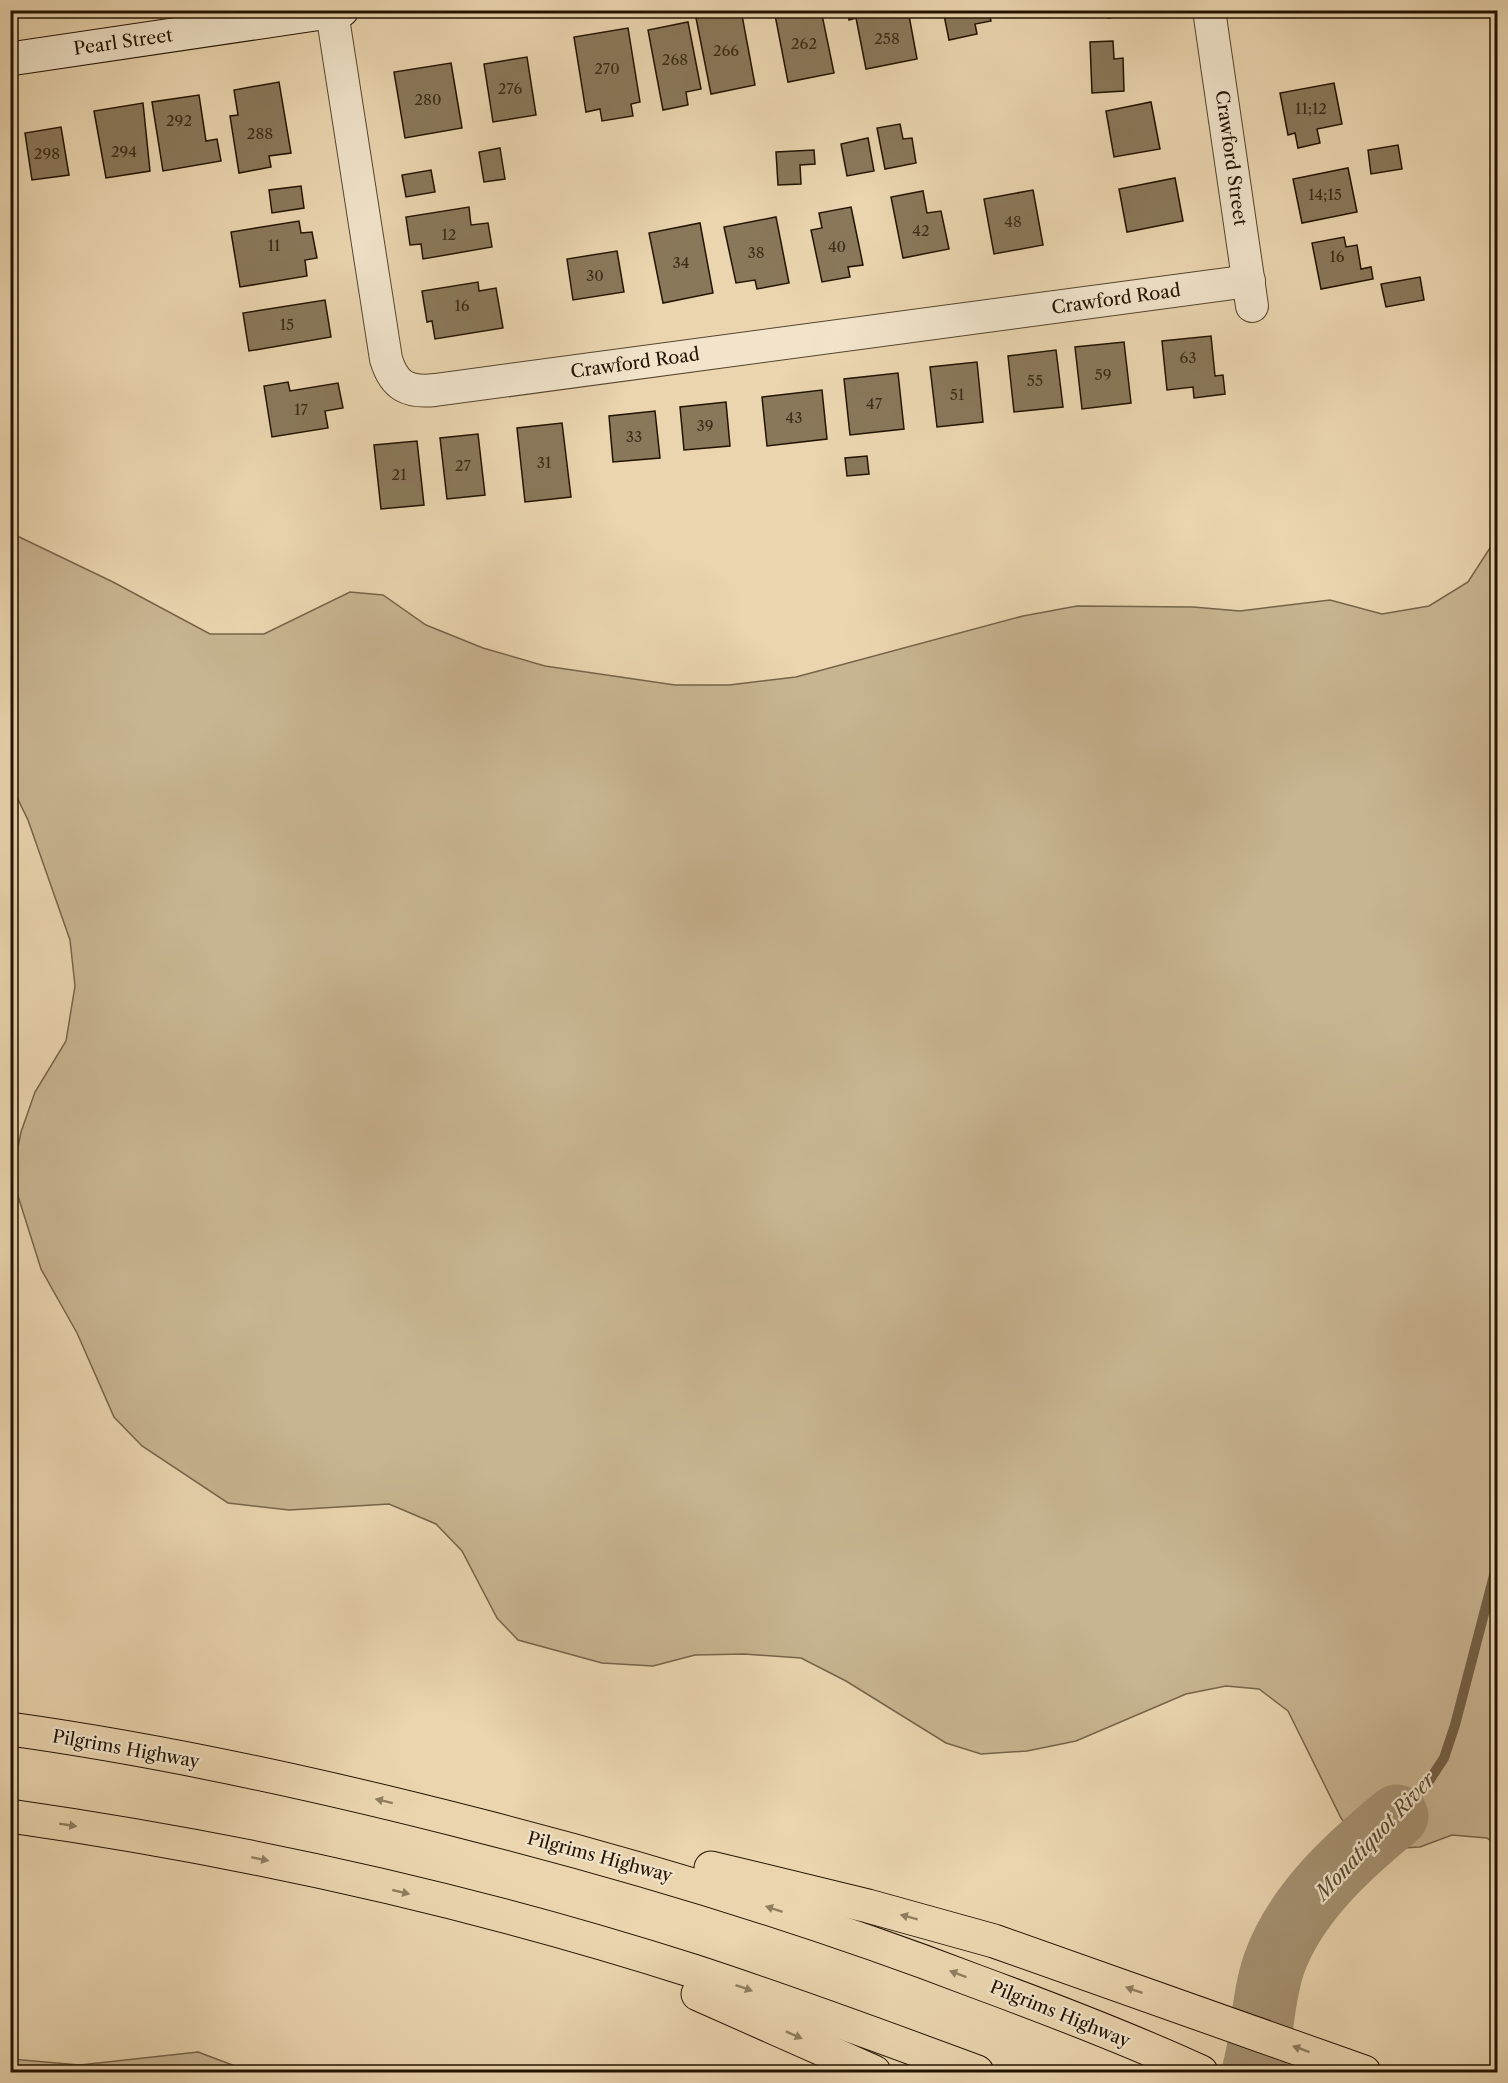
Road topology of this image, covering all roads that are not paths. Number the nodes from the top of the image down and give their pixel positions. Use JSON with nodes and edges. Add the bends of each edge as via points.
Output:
{"nodes":[{"id":1,"x":1209,"y":10,"type":"edge"},
{"id":2,"x":337,"y":11,"type":"edge"},
{"id":3,"x":10,"y":59,"type":"edge"},
{"id":4,"x":1250,"y":293,"type":"joint"},
{"id":5,"x":10,"y":1729,"type":"edge"},
{"id":6,"x":420,"y":1810,"type":"junction"},
{"id":7,"x":10,"y":1816,"type":"edge"},
{"id":8,"x":446,"y":1902,"type":"junction"},
{"id":9,"x":1360,"y":2071,"type":"edge"},
{"id":10,"x":873,"y":2073,"type":"edge"},
{"id":11,"x":977,"y":2073,"type":"edge"},
{"id":12,"x":1201,"y":2073,"type":"edge"}],
"edges":[{"from":1,"to":4,"type":"street","name":"Crawford Street"},
{"from":2,"to":3,"type":"main road","name":"Pearl Street"},
{"from":2,"to":4,"type":"street","name":"Crawford Road","via":[[386,358],[396,380],[412,391]]},
{"from":6,"to":5,"type":"highway","name":"Pilgrims Highway","one_way":true,"via":[[169,1755]]},
{"from":9,"to":6,"type":"highway","one_way":true,"via":[[994,1941],[731,1872]]},
{"from":12,"to":6,"type":"highway","name":"Pilgrims Highway","one_way":true,"via":[[1035,2003],[791,1914],[606,1858]]},
{"from":7,"to":8,"type":"highway","one_way":true,"via":[[195,1846]]},
{"from":8,"to":10,"type":"highway","one_way":true,"via":[[679,1987]]},
{"from":8,"to":11,"type":"highway","one_way":true,"via":[[692,1971],[880,2035]]}]}
